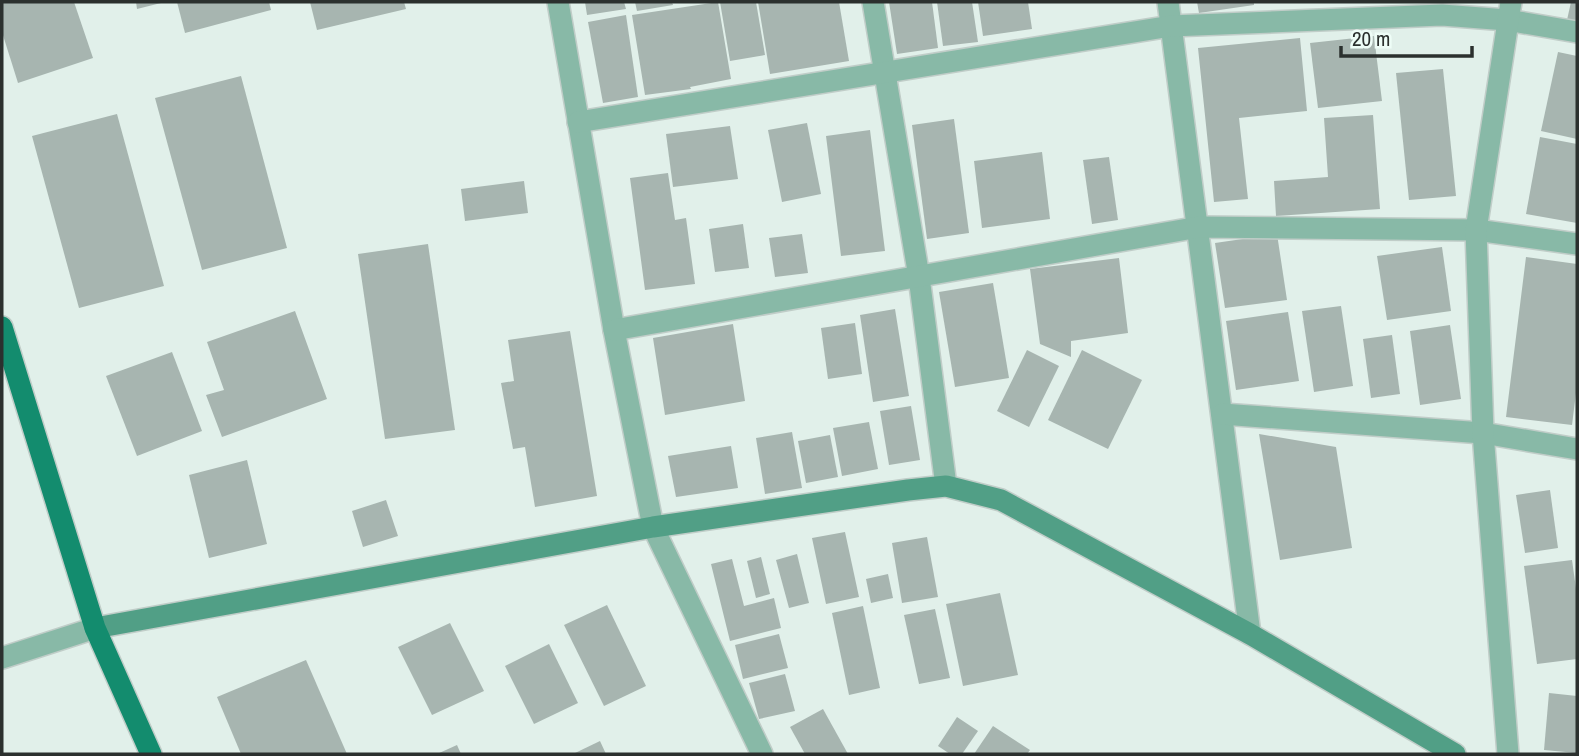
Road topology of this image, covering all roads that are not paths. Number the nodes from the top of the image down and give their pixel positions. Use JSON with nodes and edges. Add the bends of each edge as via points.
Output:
{"nodes":[{"id":1,"x":558,"y":2,"type":"edge"},
{"id":2,"x":873,"y":2,"type":"edge"},
{"id":3,"x":1168,"y":2,"type":"edge"},
{"id":4,"x":1441,"y":8,"type":"edge"},
{"id":5,"x":1509,"y":11,"type":"edge"},
{"id":6,"x":1171,"y":26,"type":"junction"},
{"id":7,"x":1577,"y":32,"type":"edge"},
{"id":8,"x":884,"y":71,"type":"junction"},
{"id":9,"x":578,"y":122,"type":"junction"},
{"id":10,"x":1199,"y":227,"type":"junction"},
{"id":11,"x":1476,"y":230,"type":"junction"},
{"id":12,"x":1577,"y":244,"type":"edge"},
{"id":13,"x":919,"y":277,"type":"junction"},
{"id":14,"x":2,"y":327,"type":"edge"},
{"id":15,"x":614,"y":330,"type":"junction"},
{"id":16,"x":1222,"y":414,"type":"junction"},
{"id":17,"x":1483,"y":433,"type":"junction"},
{"id":18,"x":1577,"y":449,"type":"edge"},
{"id":19,"x":946,"y":486,"type":"junction"},
{"id":20,"x":653,"y":527,"type":"junction"},
{"id":21,"x":95,"y":628,"type":"junction"},
{"id":22,"x":1250,"y":634,"type":"junction"},
{"id":23,"x":2,"y":658,"type":"edge"},
{"id":24,"x":151,"y":754,"type":"edge"},
{"id":25,"x":762,"y":754,"type":"edge"},
{"id":26,"x":1455,"y":754,"type":"edge"},
{"id":27,"x":1508,"y":754,"type":"edge"}],
"edges":[{"from":1,"to":9,"type":"street"},
{"from":2,"to":8,"type":"street"},
{"from":3,"to":6,"type":"street"},
{"from":4,"to":5,"type":"street"},
{"from":4,"to":6,"type":"street"},
{"from":5,"to":7,"type":"street"},
{"from":5,"to":11,"type":"street"},
{"from":6,"to":8,"type":"street"},
{"from":6,"to":10,"type":"street"},
{"from":8,"to":9,"type":"street"},
{"from":8,"to":13,"type":"street"},
{"from":9,"to":15,"type":"street"},
{"from":10,"to":11,"type":"street"},
{"from":10,"to":13,"type":"street"},
{"from":10,"to":16,"type":"street"},
{"from":11,"to":12,"type":"street"},
{"from":11,"to":17,"type":"street"},
{"from":13,"to":15,"type":"street"},
{"from":13,"to":19,"type":"street"},
{"from":14,"to":21,"type":"main road"},
{"from":15,"to":20,"type":"street"},
{"from":16,"to":17,"type":"street"},
{"from":16,"to":22,"type":"street"},
{"from":17,"to":18,"type":"street"},
{"from":17,"to":27,"type":"street"},
{"from":19,"to":20,"type":"street"},
{"from":19,"to":22,"type":"street","via":[[1002,500]]},
{"from":20,"to":21,"type":"street"},
{"from":20,"to":25,"type":"street"},
{"from":21,"to":23,"type":"street"},
{"from":21,"to":24,"type":"main road"},
{"from":22,"to":26,"type":"street"}]}
